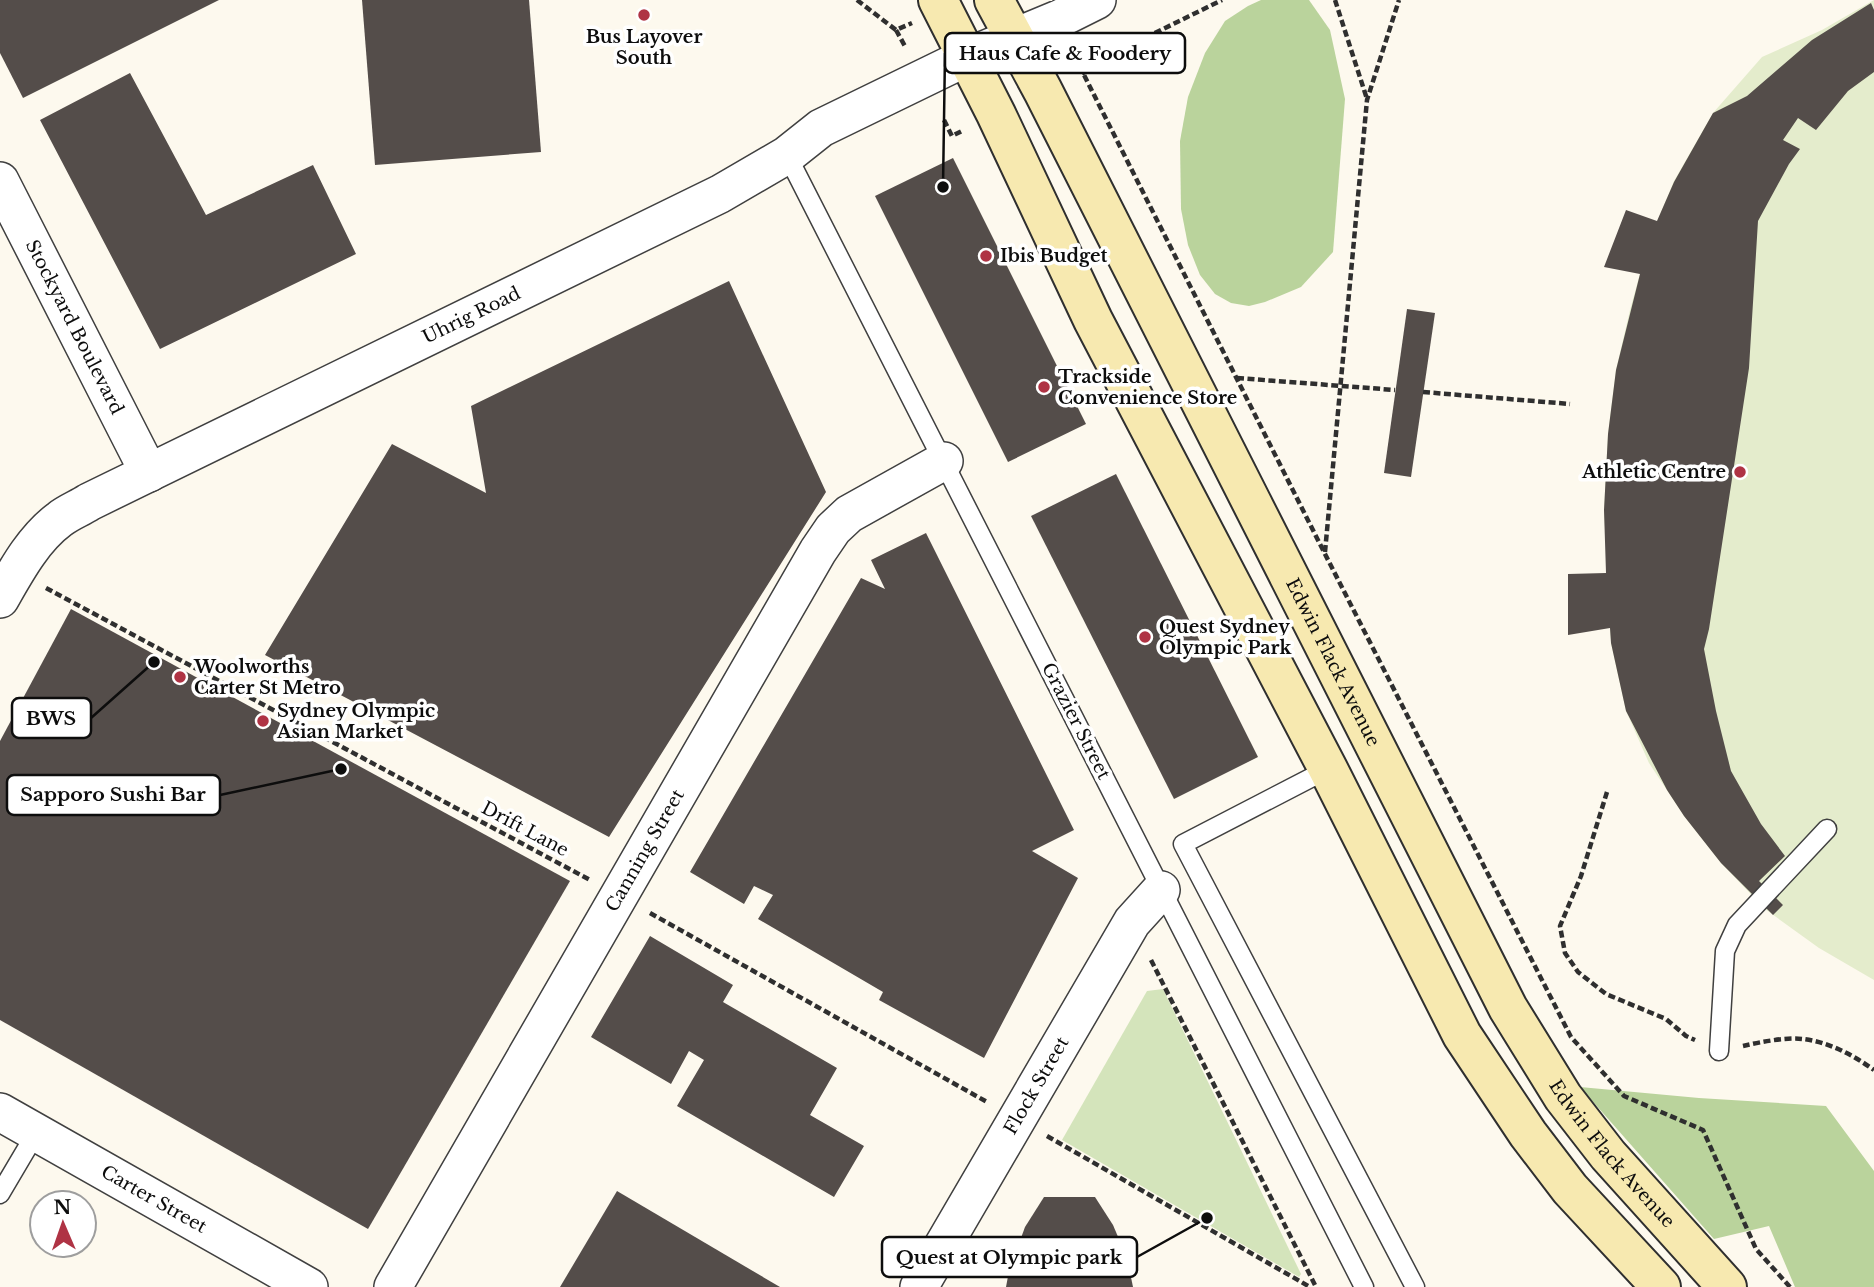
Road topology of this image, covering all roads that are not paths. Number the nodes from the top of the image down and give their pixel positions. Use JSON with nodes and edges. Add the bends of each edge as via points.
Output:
{"nodes":[{"id":1,"x":994,"y":0,"type":"edge"},
{"id":2,"x":1097,"y":0,"type":"edge"},
{"id":3,"x":929,"y":10,"type":"edge"},
{"id":4,"x":1014,"y":37,"type":"junction"},
{"id":5,"x":967,"y":57,"type":"junction"},
{"id":6,"x":787,"y":155,"type":"junction"},
{"id":7,"x":0,"y":181,"type":"edge"},
{"id":8,"x":944,"y":461,"type":"junction"},
{"id":9,"x":149,"y":473,"type":"junction"},
{"id":10,"x":8,"y":586,"type":"edge"},
{"id":11,"x":1328,"y":769,"type":"junction"},
{"id":12,"x":1827,"y":829,"type":"dead end"},
{"id":13,"x":1161,"y":890,"type":"junction"},
{"id":14,"x":1718,"y":1051,"type":"road end"},
{"id":15,"x":0,"y":1112,"type":"edge"},
{"id":16,"x":36,"y":1133,"type":"junction"},
{"id":17,"x":0,"y":1194,"type":"edge"},
{"id":18,"x":309,"y":1287,"type":"edge"},
{"id":19,"x":393,"y":1287,"type":"edge"},
{"id":20,"x":919,"y":1287,"type":"edge"},
{"id":21,"x":1364,"y":1287,"type":"edge"},
{"id":22,"x":1415,"y":1287,"type":"edge"},
{"id":23,"x":1661,"y":1287,"type":"edge"},
{"id":24,"x":1727,"y":1287,"type":"edge"}],
"edges":[{"from":1,"to":4,"type":"street","name":"Edwin Flack Avenue"},
{"from":2,"to":4,"type":"street","name":"Uhrig Road"},
{"from":3,"to":5,"type":"street"},
{"from":4,"to":5,"type":"street","name":"Uhrig Road"},
{"from":4,"to":24,"type":"street","name":"Edwin Flack Avenue","via":[[1508,1008],[1563,1097],[1608,1155]]},
{"from":5,"to":6,"type":"street","name":"Uhrig Road","via":[[821,128]]},
{"from":5,"to":11,"type":"street","via":[[1093,320]]},
{"from":6,"to":8,"type":"lane","name":"Grazier Street"},
{"from":6,"to":9,"type":"street","name":"Uhrig Road","via":[[720,194]]},
{"from":7,"to":9,"type":"street","name":"Stockyard Boulevard"},
{"from":8,"to":13,"type":"lane","name":"Grazier Street"},
{"from":8,"to":19,"type":"street","name":"Canning Street","via":[[849,514],[818,551]]},
{"from":9,"to":10,"type":"street","name":"Uhrig Road","via":[[60,519],[37,541]]},
{"from":11,"to":22,"type":"lane","via":[[1183,844]]},
{"from":11,"to":23,"type":"street","via":[[1462,1035],[1570,1189]]},
{"from":12,"to":14,"type":"lane","via":[[1737,925],[1725,951]]},
{"from":13,"to":20,"type":"street","name":"Flock Street","via":[[1132,922]]},
{"from":13,"to":21,"type":"lane","name":"Grazier Street"},
{"from":15,"to":16,"type":"street","name":"Carter Street"},
{"from":16,"to":17,"type":"lane"},
{"from":16,"to":18,"type":"street","name":"Carter Street"}]}
